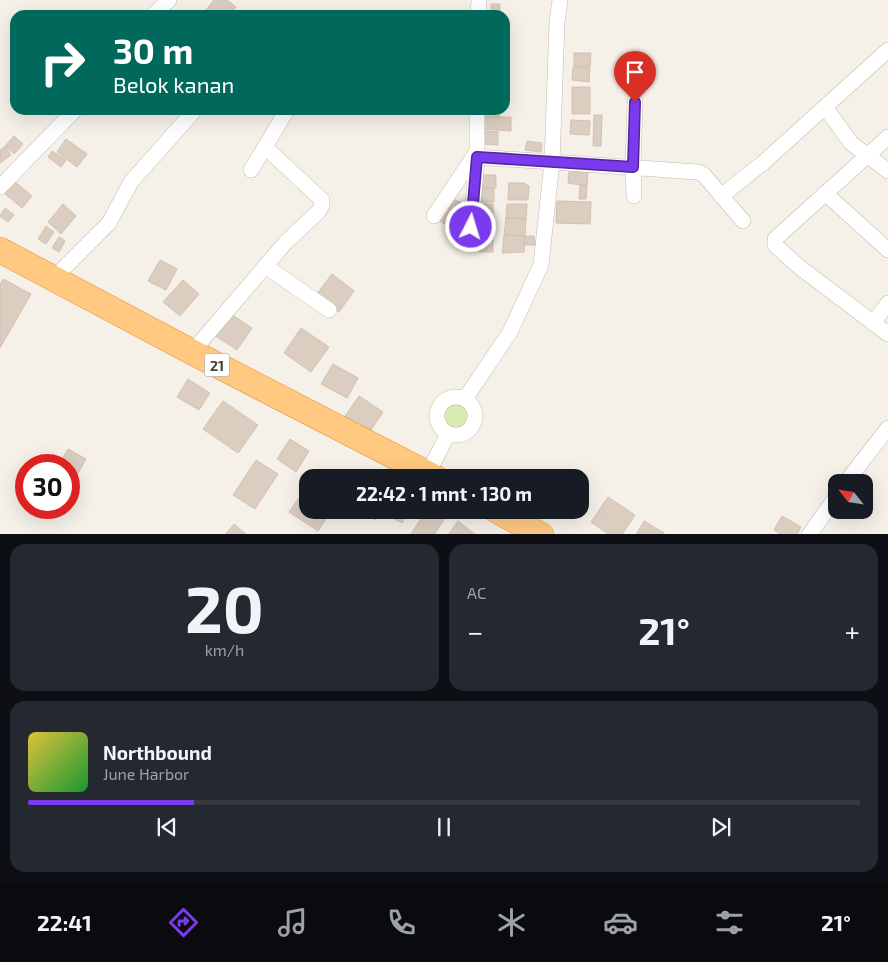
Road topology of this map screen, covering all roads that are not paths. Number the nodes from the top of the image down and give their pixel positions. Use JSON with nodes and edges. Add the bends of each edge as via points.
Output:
{"nodes":[{"id":1,"x":169,"y":0,"type":"edge"},
{"id":2,"x":560,"y":0,"type":"edge"},
{"id":3,"x":158,"y":10,"type":"edge"},
{"id":4,"x":888,"y":50,"type":"edge"},
{"id":5,"x":635,"y":102,"type":"dead end"},
{"id":6,"x":825,"y":107,"type":"junction"},
{"id":7,"x":70,"y":115,"type":"edge"},
{"id":8,"x":190,"y":115,"type":"edge"},
{"id":9,"x":284,"y":115,"type":"edge"},
{"id":10,"x":477,"y":115,"type":"edge"},
{"id":11,"x":888,"y":137,"type":"edge"},
{"id":12,"x":265,"y":147,"type":"junction"},
{"id":13,"x":477,"y":155,"type":"junction"},
{"id":14,"x":868,"y":155,"type":"junction"},
{"id":15,"x":552,"y":162,"type":"junction"},
{"id":16,"x":633,"y":167,"type":"junction"},
{"id":17,"x":251,"y":170,"type":"dead end"},
{"id":18,"x":888,"y":171,"type":"edge"},
{"id":19,"x":0,"y":187,"type":"edge"},
{"id":20,"x":825,"y":193,"type":"junction"},
{"id":21,"x":634,"y":196,"type":"dead end"},
{"id":22,"x":721,"y":196,"type":"junction"},
{"id":23,"x":434,"y":216,"type":"dead end"},
{"id":24,"x":743,"y":221,"type":"dead end"},
{"id":25,"x":471,"y":227,"type":"dead end"},
{"id":26,"x":888,"y":250,"type":"edge"},
{"id":27,"x":2,"y":255,"type":"edge"},
{"id":28,"x":265,"y":266,"type":"junction"},
{"id":29,"x":53,"y":279,"type":"junction"},
{"id":30,"x":888,"y":303,"type":"edge"},
{"id":31,"x":329,"y":310,"type":"dead end"},
{"id":32,"x":873,"y":323,"type":"junction"},
{"id":33,"x":888,"y":334,"type":"edge"},
{"id":34,"x":192,"y":352,"type":"junction"},
{"id":35,"x":465,"y":398,"type":"junction"},
{"id":36,"x":888,"y":428,"type":"edge"},
{"id":37,"x":448,"y":434,"type":"junction"},
{"id":38,"x":420,"y":469,"type":"edge"},
{"id":39,"x":434,"y":469,"type":"edge"},
{"id":40,"x":852,"y":474,"type":"edge"},
{"id":41,"x":828,"y":508,"type":"edge"},
{"id":42,"x":511,"y":519,"type":"edge"},
{"id":43,"x":535,"y":533,"type":"edge"},
{"id":44,"x":809,"y":534,"type":"edge"}],
"edges":[{"from":1,"to":3,"type":"street"},
{"from":2,"to":15,"type":"street"},
{"from":4,"to":6,"type":"street"},
{"from":5,"to":16,"type":"street"},
{"from":6,"to":14,"type":"street","via":[[851,142]]},
{"from":6,"to":22,"type":"street"},
{"from":7,"to":19,"type":"street"},
{"from":8,"to":29,"type":"street","via":[[131,182],[109,223]]},
{"from":9,"to":12,"type":"street"},
{"from":10,"to":13,"type":"street"},
{"from":11,"to":14,"type":"street"},
{"from":12,"to":17,"type":"street"},
{"from":12,"to":28,"type":"street","via":[[322,200],[322,205]]},
{"from":13,"to":15,"type":"street"},
{"from":13,"to":23,"type":"street"},
{"from":13,"to":25,"type":"street"},
{"from":14,"to":18,"type":"street"},
{"from":14,"to":20,"type":"street"},
{"from":15,"to":16,"type":"street"},
{"from":15,"to":35,"type":"street","via":[[542,265],[510,332]]},
{"from":16,"to":21,"type":"street"},
{"from":16,"to":22,"type":"street","via":[[698,172]]},
{"from":20,"to":26,"type":"street"},
{"from":20,"to":32,"type":"street","via":[[780,233],[775,239],[776,245],[798,266]]},
{"from":22,"to":24,"type":"street"},
{"from":27,"to":29,"type":"highway","number":"21"},
{"from":28,"to":31,"type":"street"},
{"from":28,"to":34,"type":"street"},
{"from":29,"to":34,"type":"highway","number":"21"},
{"from":30,"to":32,"type":"street"},
{"from":32,"to":33,"type":"street"},
{"from":34,"to":38,"type":"highway","number":"21"},
{"from":35,"to":37,"type":"street","via":[[448,399],[441,404],[437,421]]},
{"from":35,"to":37,"type":"street","via":[[476,412],[476,421],[465,434]]},
{"from":36,"to":40,"type":"street"},
{"from":37,"to":39,"type":"street"},
{"from":41,"to":44,"type":"street"},
{"from":42,"to":43,"type":"highway"}]}
